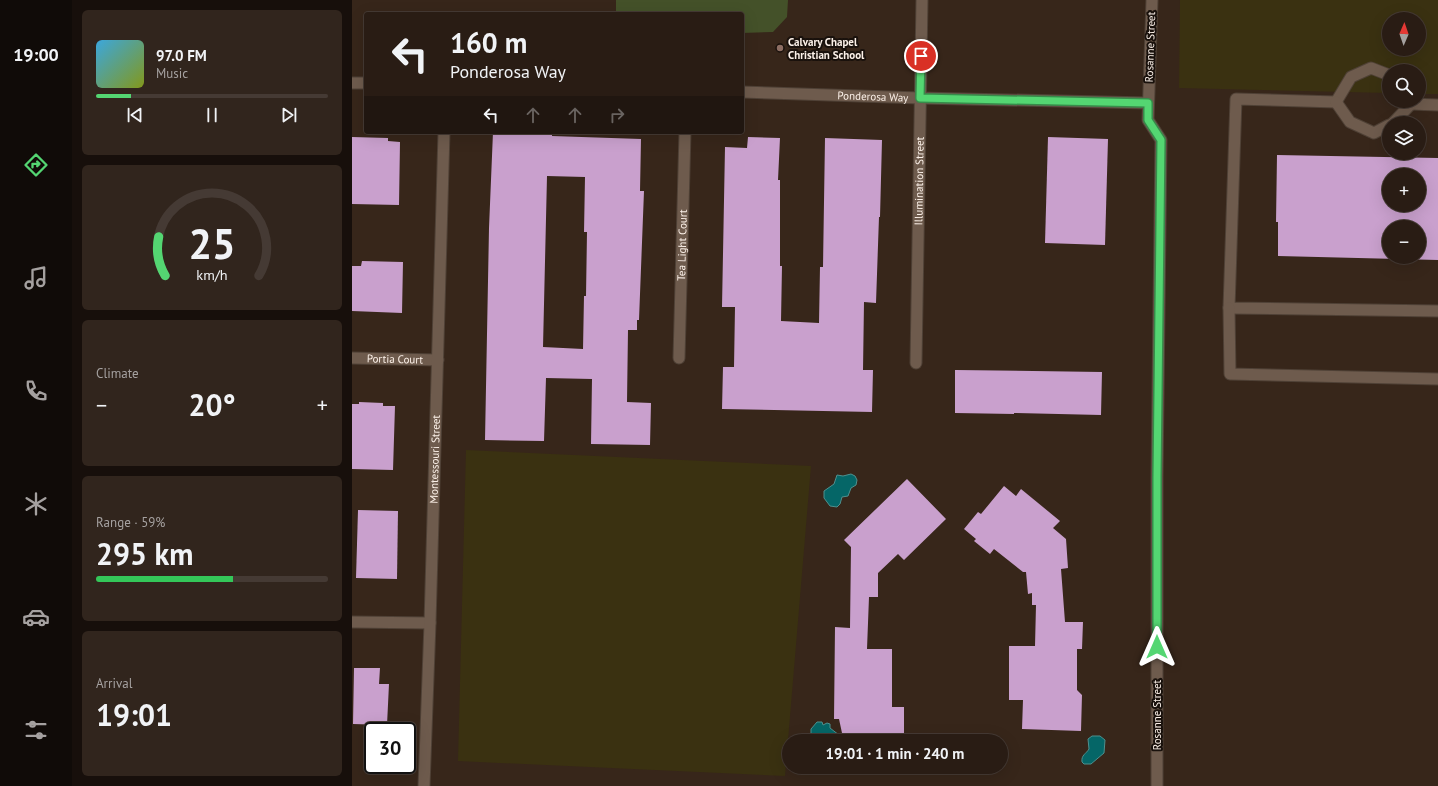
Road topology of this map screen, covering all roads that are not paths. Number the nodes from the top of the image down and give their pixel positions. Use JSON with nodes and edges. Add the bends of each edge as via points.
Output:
{"nodes":[{"id":1,"x":922,"y":0,"type":"edge"},
{"id":2,"x":1152,"y":0,"type":"edge"},
{"id":3,"x":1382,"y":72,"type":"edge"},
{"id":4,"x":352,"y":83,"type":"edge"},
{"id":5,"x":364,"y":83,"type":"edge"},
{"id":6,"x":744,"y":92,"type":"edge"},
{"id":7,"x":920,"y":98,"type":"junction"},
{"id":8,"x":1336,"y":102,"type":"junction"},
{"id":9,"x":1148,"y":103,"type":"junction"},
{"id":10,"x":1426,"y":104,"type":"edge"},
{"id":11,"x":1438,"y":105,"type":"edge"},
{"id":12,"x":1405,"y":108,"type":"edge"},
{"id":13,"x":1399,"y":116,"type":"edge"},
{"id":14,"x":1382,"y":129,"type":"edge"},
{"id":15,"x":444,"y":134,"type":"edge"},
{"id":16,"x":685,"y":134,"type":"edge"},
{"id":17,"x":1229,"y":308,"type":"junction"},
{"id":18,"x":1438,"y":311,"type":"edge"},
{"id":19,"x":352,"y":358,"type":"edge"},
{"id":20,"x":680,"y":358,"type":"dead end"},
{"id":21,"x":438,"y":360,"type":"junction"},
{"id":22,"x":916,"y":363,"type":"dead end"},
{"id":23,"x":1438,"y":379,"type":"edge"},
{"id":24,"x":352,"y":622,"type":"edge"},
{"id":25,"x":430,"y":623,"type":"junction"},
{"id":26,"x":424,"y":786,"type":"edge"},
{"id":27,"x":1158,"y":786,"type":"edge"}],
"edges":[{"from":1,"to":7,"type":"street","name":"Illumination Street"},
{"from":2,"to":9,"type":"street","name":"Rosanne Street"},
{"from":3,"to":8,"type":"street","via":[[1372,68],[1351,77]]},
{"from":4,"to":5,"type":"street"},
{"from":6,"to":7,"type":"street","name":"Ponderosa Way"},
{"from":7,"to":9,"type":"street","name":"Ponderosa Way"},
{"from":7,"to":22,"type":"street","name":"Illumination Street"},
{"from":8,"to":14,"type":"street","via":[[1350,122],[1374,133]]},
{"from":8,"to":17,"type":"street","via":[[1236,99]]},
{"from":9,"to":27,"type":"street","name":"Rosanne Street","via":[[1148,120],[1161,140],[1157,478]]},
{"from":10,"to":11,"type":"street"},
{"from":12,"to":13,"type":"street"},
{"from":15,"to":21,"type":"street","name":"Montessouri Street"},
{"from":16,"to":20,"type":"street","name":"Tea Light Court"},
{"from":17,"to":18,"type":"street"},
{"from":17,"to":23,"type":"street","via":[[1230,374]]},
{"from":19,"to":21,"type":"street","name":"Portia Court"},
{"from":21,"to":25,"type":"street","name":"Montessouri Street"},
{"from":24,"to":25,"type":"street"},
{"from":25,"to":26,"type":"street","name":"Montessouri Street"}]}
